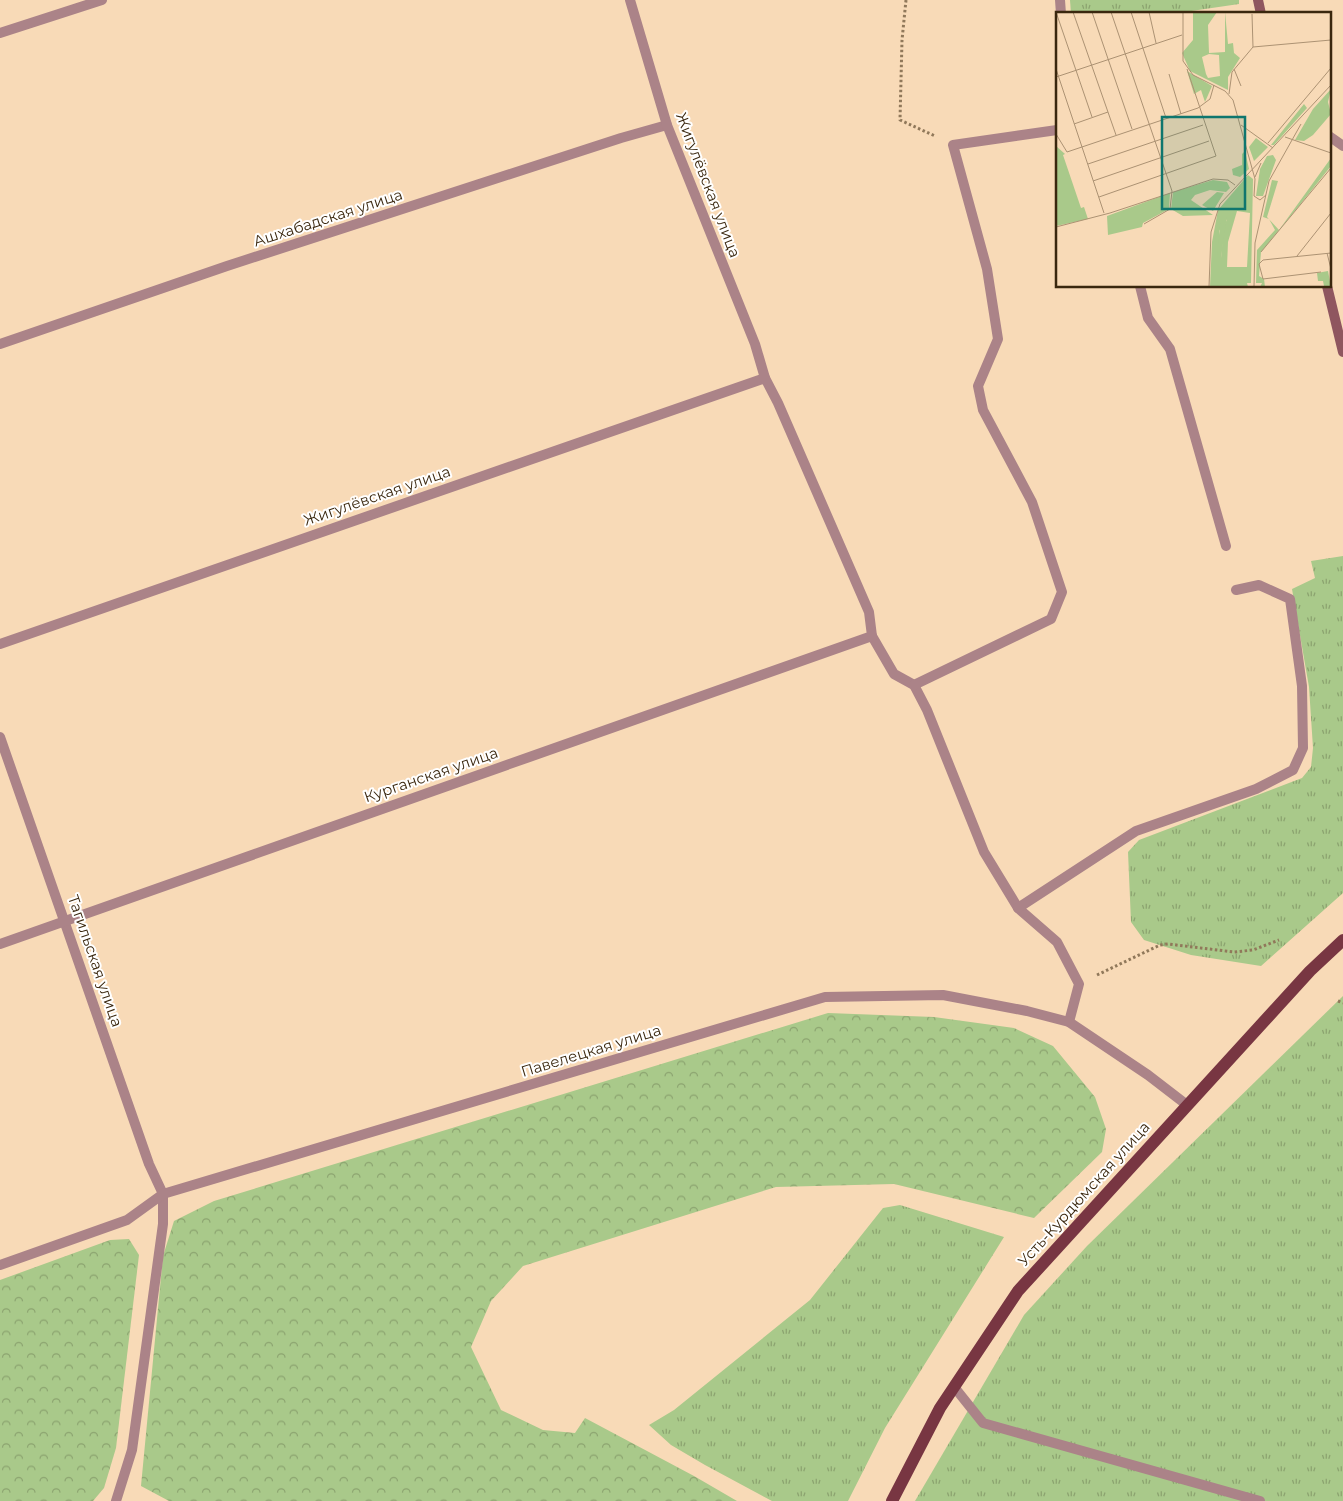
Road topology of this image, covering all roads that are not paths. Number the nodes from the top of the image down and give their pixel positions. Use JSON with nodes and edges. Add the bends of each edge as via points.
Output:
{"nodes":[{"id":1,"x":62,"y":0,"type":"edge"},
{"id":2,"x":102,"y":0,"type":"edge"},
{"id":3,"x":630,"y":0,"type":"edge"},
{"id":4,"x":66,"y":11,"type":"junction"},
{"id":5,"x":0,"y":33,"type":"edge"},
{"id":6,"x":667,"y":125,"type":"junction"},
{"id":7,"x":1056,"y":130,"type":"edge"},
{"id":8,"x":1330,"y":137,"type":"edge"},
{"id":9,"x":1343,"y":146,"type":"edge"},
{"id":10,"x":1140,"y":288,"type":"edge"},
{"id":11,"x":1327,"y":288,"type":"edge"},
{"id":12,"x":0,"y":344,"type":"edge"},
{"id":13,"x":1343,"y":352,"type":"edge"},
{"id":14,"x":765,"y":378,"type":"junction"},
{"id":15,"x":1226,"y":546,"type":"dead end"},
{"id":16,"x":1236,"y":590,"type":"dead end"},
{"id":17,"x":872,"y":636,"type":"junction"},
{"id":18,"x":0,"y":644,"type":"edge"},
{"id":19,"x":914,"y":684,"type":"junction"},
{"id":20,"x":0,"y":737,"type":"edge"},
{"id":21,"x":1018,"y":908,"type":"junction"},
{"id":22,"x":65,"y":922,"type":"junction"},
{"id":23,"x":1343,"y":940,"type":"edge"},
{"id":24,"x":0,"y":944,"type":"edge"},
{"id":25,"x":1069,"y":1022,"type":"junction"},
{"id":26,"x":1187,"y":1105,"type":"junction"},
{"id":27,"x":163,"y":1194,"type":"junction"},
{"id":28,"x":0,"y":1265,"type":"edge"},
{"id":29,"x":955,"y":1388,"type":"junction"},
{"id":30,"x":116,"y":1501,"type":"edge"},
{"id":31,"x":892,"y":1501,"type":"edge"},
{"id":32,"x":1260,"y":1501,"type":"edge"}],
"edges":[{"from":1,"to":4,"type":"street"},
{"from":2,"to":4,"type":"street"},
{"from":3,"to":6,"type":"street","name":"Жигулёвская улица"},
{"from":4,"to":5,"type":"street"},
{"from":6,"to":12,"type":"street","name":"Ашхабадская улица","via":[[236,263]]},
{"from":6,"to":14,"type":"street","name":"Жигулёвская улица","via":[[755,344]]},
{"from":7,"to":19,"type":"street","via":[[953,145],[987,270],[998,339],[978,386],[983,410],[1032,502],[1062,592],[1051,619]]},
{"from":8,"to":9,"type":"street"},
{"from":10,"to":15,"type":"street","via":[[1148,318],[1170,349]]},
{"from":11,"to":13,"type":"main road"},
{"from":14,"to":17,"type":"street","name":"Жигулёвская улица","via":[[869,612]]},
{"from":14,"to":18,"type":"street","name":"Жигулёвская улица"},
{"from":16,"to":21,"type":"street","via":[[1259,585],[1290,599],[1302,686],[1303,748],[1293,770],[1256,789],[1136,831]]},
{"from":17,"to":19,"type":"street","via":[[894,674]]},
{"from":17,"to":22,"type":"street","name":"Курганская улица"},
{"from":19,"to":21,"type":"street","via":[[984,852]]},
{"from":20,"to":22,"type":"street","name":"Тагильская улица"},
{"from":21,"to":25,"type":"street","via":[[1057,942],[1080,984]]},
{"from":22,"to":24,"type":"street","name":"Курганская улица"},
{"from":22,"to":27,"type":"street","name":"Тагильская улица","via":[[149,1164]]},
{"from":23,"to":26,"type":"main road","name":"Усть-Курдюмская улица","via":[[1310,971]]},
{"from":25,"to":26,"type":"street","name":"Павелецкая улица"},
{"from":25,"to":27,"type":"street","name":"Павелецкая улица","via":[[942,995],[825,997]]},
{"from":26,"to":29,"type":"main road","name":"Усть-Курдюмская улица","via":[[1018,1291]]},
{"from":27,"to":28,"type":"street","name":"Павелецкая улица","via":[[127,1220]]},
{"from":27,"to":30,"type":"street","via":[[163,1224],[132,1450]]},
{"from":29,"to":31,"type":"main road","name":"Усть-Курдюмская улица","via":[[940,1408]]},
{"from":29,"to":32,"type":"street","via":[[983,1423]]}]}
